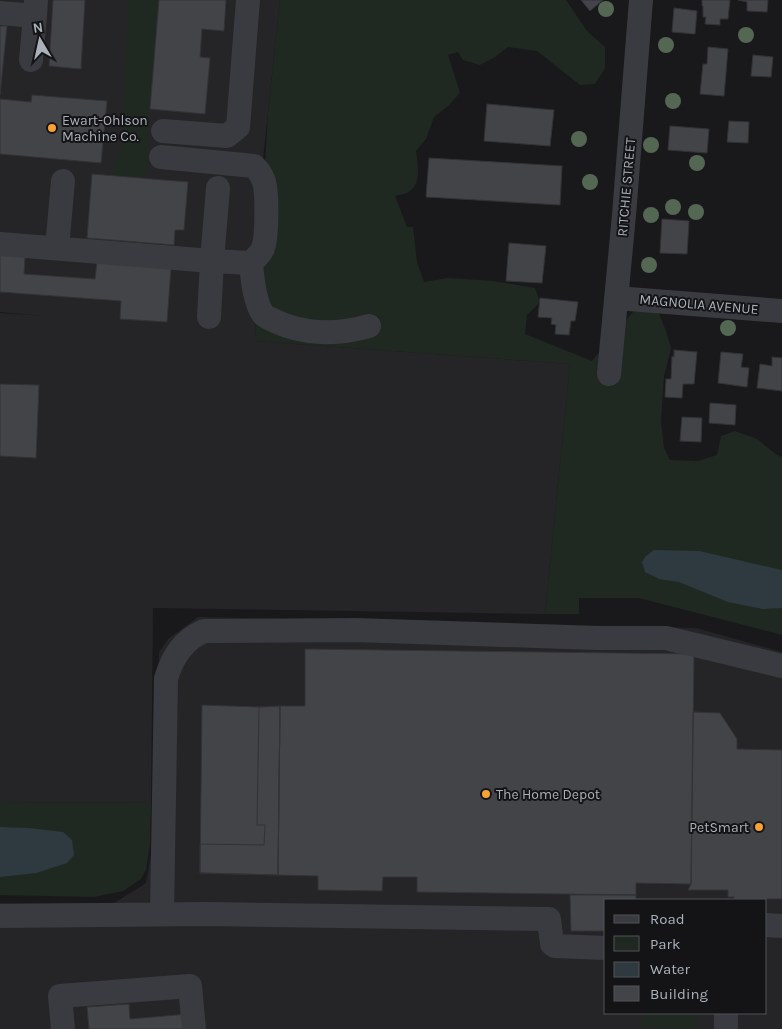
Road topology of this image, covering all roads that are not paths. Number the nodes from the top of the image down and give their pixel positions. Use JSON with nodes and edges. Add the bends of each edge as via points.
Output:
{"nodes":[{"id":1,"x":248,"y":0,"type":"edge"},
{"id":2,"x":641,"y":0,"type":"edge"},
{"id":3,"x":35,"y":8,"type":"edge"},
{"id":4,"x":0,"y":13,"type":"edge"},
{"id":5,"x":31,"y":60,"type":"dead end"},
{"id":6,"x":163,"y":131,"type":"dead end"},
{"id":7,"x":161,"y":157,"type":"dead end"},
{"id":8,"x":63,"y":181,"type":"dead end"},
{"id":9,"x":218,"y":188,"type":"dead end"},
{"id":10,"x":0,"y":244,"type":"edge"},
{"id":11,"x":57,"y":248,"type":"junction"},
{"id":12,"x":212,"y":261,"type":"junction"},
{"id":13,"x":251,"y":263,"type":"junction"},
{"id":14,"x":616,"y":298,"type":"junction"},
{"id":15,"x":782,"y":311,"type":"edge"},
{"id":16,"x":209,"y":317,"type":"dead end"},
{"id":17,"x":369,"y":326,"type":"dead end"},
{"id":18,"x":609,"y":374,"type":"dead end"},
{"id":19,"x":782,"y":666,"type":"edge"},
{"id":20,"x":162,"y":914,"type":"junction"},
{"id":21,"x":0,"y":916,"type":"edge"},
{"id":22,"x":767,"y":925,"type":"edge"},
{"id":23,"x":782,"y":926,"type":"edge"},
{"id":24,"x":604,"y":948,"type":"edge"},
{"id":25,"x":726,"y":1014,"type":"edge"},
{"id":26,"x":63,"y":1029,"type":"edge"},
{"id":27,"x":194,"y":1029,"type":"edge"},
{"id":28,"x":726,"y":1029,"type":"edge"}],
"edges":[{"from":1,"to":6,"type":"street","via":[[238,127],[227,136]]},
{"from":2,"to":14,"type":"street","name":"RITCHIE STREET"},
{"from":3,"to":4,"type":"street"},
{"from":3,"to":5,"type":"street"},
{"from":7,"to":13,"type":"street","via":[[258,169],[266,193],[265,237],[263,249]]},
{"from":8,"to":11,"type":"street"},
{"from":9,"to":12,"type":"street"},
{"from":10,"to":11,"type":"street"},
{"from":11,"to":12,"type":"street"},
{"from":12,"to":13,"type":"street"},
{"from":12,"to":16,"type":"street"},
{"from":13,"to":17,"type":"street","via":[[258,304],[264,315],[284,326],[307,332],[333,332]]},
{"from":14,"to":15,"type":"street","name":"MAGNOLIA AVENUE"},
{"from":14,"to":18,"type":"street","name":"RITCHIE STREET"},
{"from":19,"to":20,"type":"street","via":[[666,638],[355,630],[204,631],[177,652],[166,679]]},
{"from":20,"to":21,"type":"street"},
{"from":20,"to":24,"type":"street","via":[[549,919],[555,946]]},
{"from":22,"to":23,"type":"street"},
{"from":25,"to":28,"type":"street"},
{"from":26,"to":27,"type":"street","via":[[60,996],[190,986]]}]}
